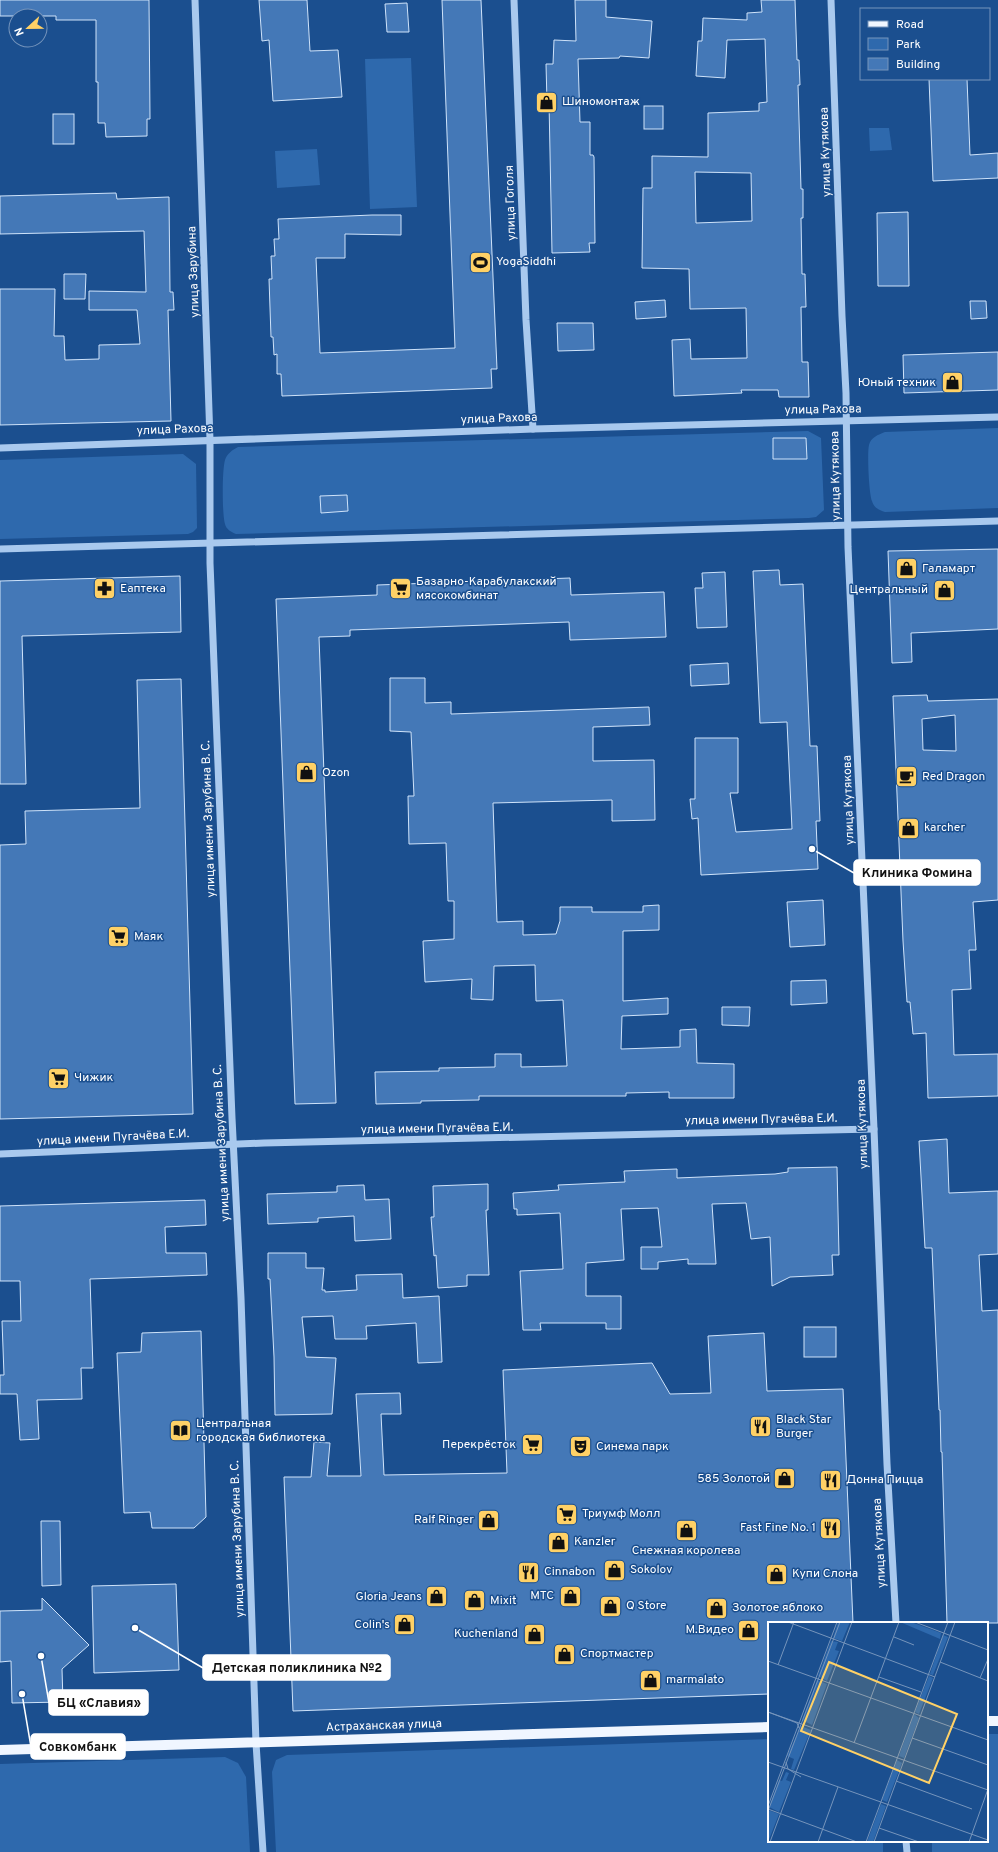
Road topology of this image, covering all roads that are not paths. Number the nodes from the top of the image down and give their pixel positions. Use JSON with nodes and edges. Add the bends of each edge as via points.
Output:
{"nodes":[{"id":1,"x":195,"y":0,"type":"edge"},
{"id":2,"x":514,"y":0,"type":"edge"},
{"id":3,"x":832,"y":0,"type":"edge"},
{"id":4,"x":998,"y":417,"type":"edge"},
{"id":5,"x":847,"y":420,"type":"junction"},
{"id":6,"x":533,"y":429,"type":"junction"},
{"id":7,"x":210,"y":440,"type":"junction"},
{"id":8,"x":0,"y":448,"type":"edge"},
{"id":9,"x":998,"y":521,"type":"edge"},
{"id":10,"x":848,"y":525,"type":"junction"},
{"id":11,"x":210,"y":542,"type":"junction"},
{"id":12,"x":0,"y":548,"type":"edge"},
{"id":13,"x":874,"y":1128,"type":"junction"},
{"id":14,"x":233,"y":1144,"type":"junction"},
{"id":15,"x":0,"y":1154,"type":"edge"},
{"id":16,"x":896,"y":1622,"type":"edge"},
{"id":17,"x":998,"y":1720,"type":"edge"},
{"id":18,"x":988,"y":1721,"type":"edge"},
{"id":19,"x":768,"y":1727,"type":"edge"},
{"id":20,"x":256,"y":1743,"type":"junction"},
{"id":21,"x":0,"y":1750,"type":"edge"},
{"id":22,"x":906,"y":1842,"type":"edge"},
{"id":23,"x":263,"y":1852,"type":"edge"},
{"id":24,"x":907,"y":1852,"type":"edge"}],
"edges":[{"from":1,"to":7,"type":"street","name":"улица Зарубина"},
{"from":2,"to":6,"type":"street","name":"улица Гоголя","via":[[526,320]]},
{"from":3,"to":5,"type":"street","name":"улица Кутякова"},
{"from":4,"to":5,"type":"street","name":"улица Рахова"},
{"from":5,"to":6,"type":"street","name":"улица Рахова"},
{"from":5,"to":10,"type":"street","name":"улица Кутякова"},
{"from":6,"to":7,"type":"street","name":"улица Рахова"},
{"from":7,"to":8,"type":"street","name":"улица Рахова"},
{"from":7,"to":11,"type":"street","name":"улица Зарубина"},
{"from":9,"to":10,"type":"street"},
{"from":10,"to":11,"type":"street"},
{"from":10,"to":13,"type":"street","name":"улица Кутякова"},
{"from":11,"to":12,"type":"street"},
{"from":11,"to":14,"type":"street","name":"улица имени Зарубина В. С."},
{"from":13,"to":14,"type":"street","name":"улица имени Пугачёва Е.И."},
{"from":13,"to":16,"type":"street","name":"улица Кутякова"},
{"from":14,"to":15,"type":"street","name":"улица имени Пугачёва Е.И."},
{"from":14,"to":20,"type":"street","name":"улица имени Зарубина В. С.","via":[[241,1298]]},
{"from":17,"to":18,"type":"main road"},
{"from":19,"to":20,"type":"main road","name":"Астраханская улица"},
{"from":20,"to":21,"type":"main road","name":"Астраханская улица"},
{"from":20,"to":23,"type":"street"},
{"from":22,"to":24,"type":"street"}]}
